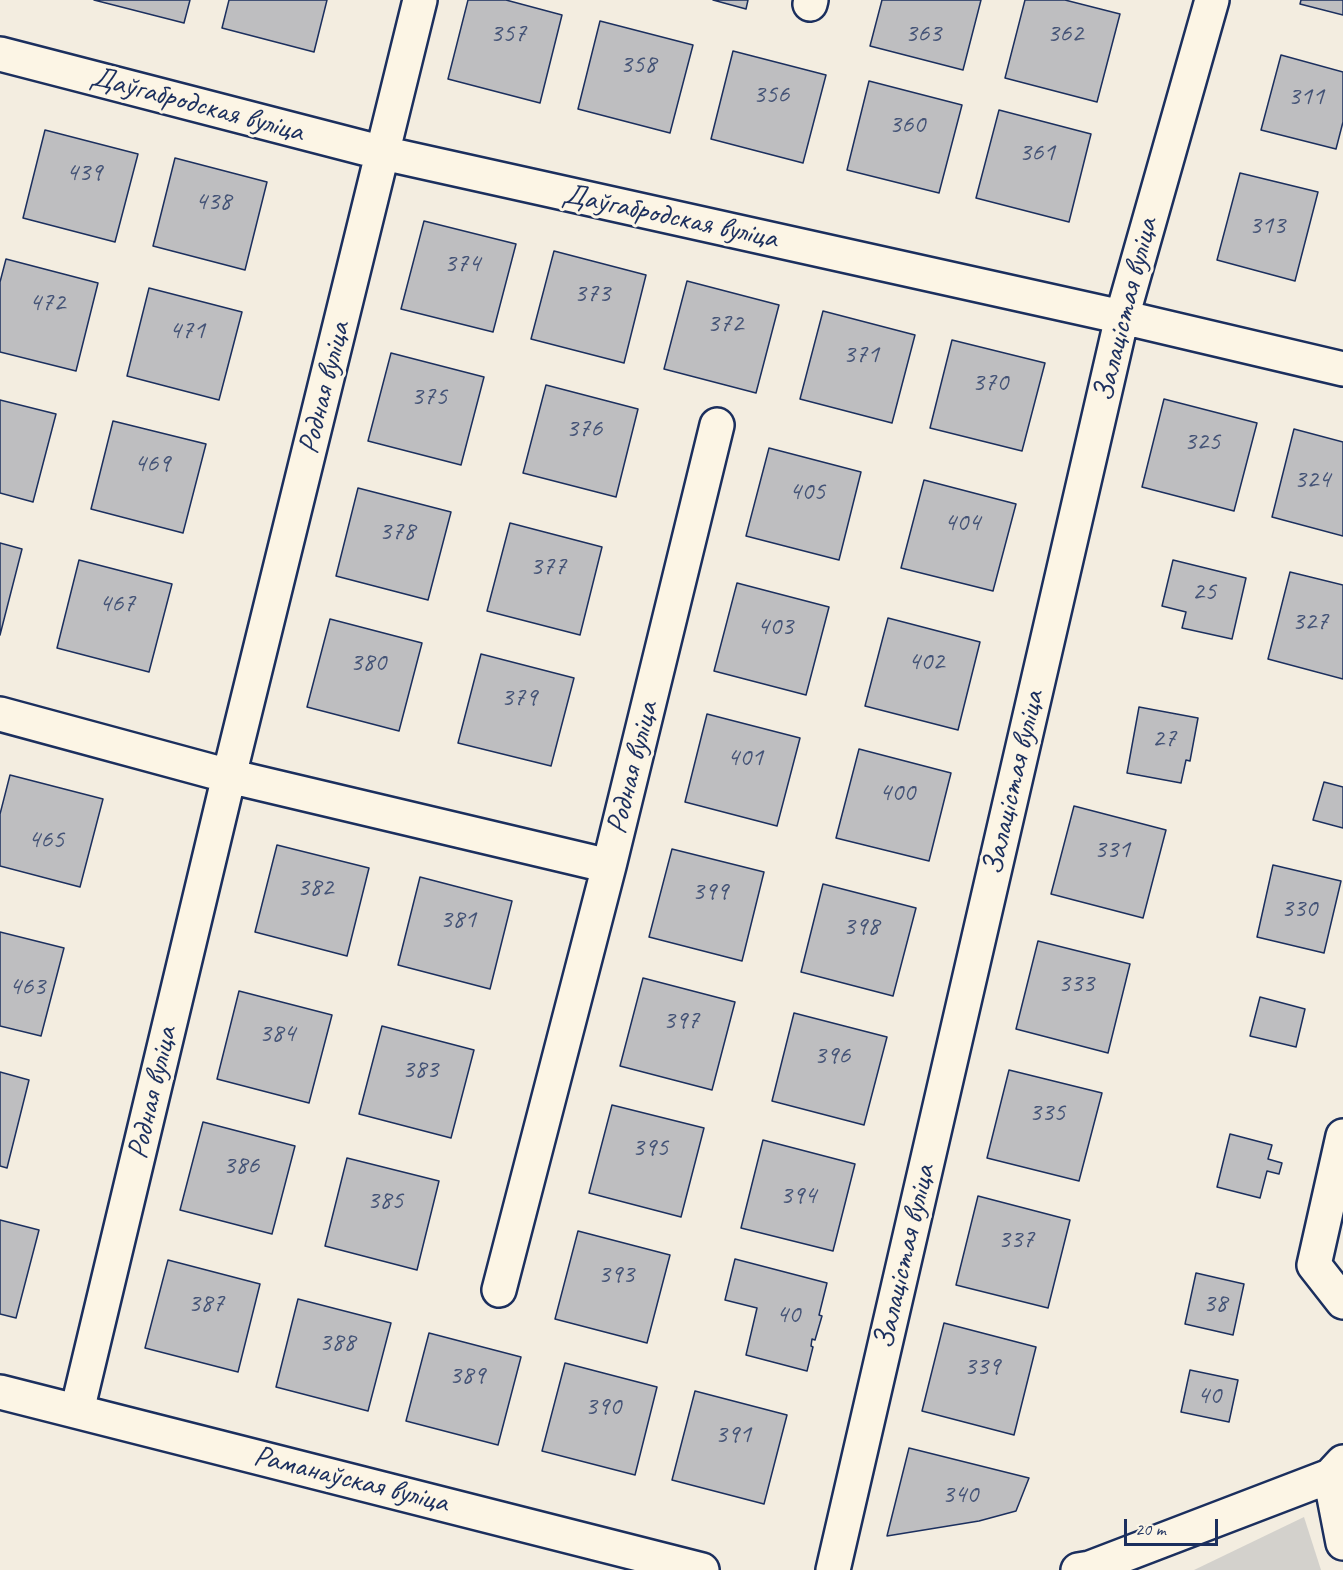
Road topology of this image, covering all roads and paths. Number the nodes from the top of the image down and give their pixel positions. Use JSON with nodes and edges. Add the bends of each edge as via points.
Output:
{"nodes":[{"id":1,"x":420,"y":0,"type":"edge"},
{"id":2,"x":1212,"y":0,"type":"edge"},
{"id":3,"x":0,"y":54,"type":"edge"},
{"id":4,"x":383,"y":153,"type":"junction"},
{"id":5,"x":1122,"y":316,"type":"junction"},
{"id":6,"x":1343,"y":369,"type":"edge"},
{"id":7,"x":717,"y":425,"type":"dead end"},
{"id":8,"x":0,"y":714,"type":"edge"},
{"id":9,"x":229,"y":776,"type":"junction"},
{"id":10,"x":609,"y":866,"type":"junction"},
{"id":11,"x":1343,"y":1136,"type":"edge"},
{"id":12,"x":499,"y":1290,"type":"dead end"},
{"id":13,"x":1343,"y":1302,"type":"edge"},
{"id":14,"x":0,"y":1392,"type":"edge"},
{"id":15,"x":77,"y":1411,"type":"junction"},
{"id":16,"x":1337,"y":1469,"type":"edge"},
{"id":17,"x":1343,"y":1543,"type":"edge"},
{"id":18,"x":702,"y":1570,"type":"edge"},
{"id":19,"x":833,"y":1570,"type":"edge"},
{"id":20,"x":1078,"y":1570,"type":"edge"}],
"edges":[{"from":1,"to":4,"type":"street","name":"Родная вуліца"},
{"from":2,"to":5,"type":"street","name":"Залацістая вуліца"},
{"from":3,"to":4,"type":"street","name":"Даўгабродская вуліца"},
{"from":4,"to":5,"type":"street","name":"Даўгабродская вуліца"},
{"from":4,"to":9,"type":"street","name":"Родная вуліца"},
{"from":5,"to":6,"type":"street","name":"Даўгабродская вуліца"},
{"from":5,"to":19,"type":"street","name":"Залацістая вуліца"},
{"from":7,"to":10,"type":"street","name":"Родная вуліца"},
{"from":8,"to":9,"type":"street","name":"Родная вуліца"},
{"from":9,"to":10,"type":"street","name":"Родная вуліца"},
{"from":9,"to":15,"type":"street","name":"Родная вуліца"},
{"from":10,"to":12,"type":"street","name":"Родная вуліца"},
{"from":11,"to":13,"type":"street","via":[[1314,1265]]},
{"from":14,"to":15,"type":"street","name":"Раманаўская вуліца"},
{"from":15,"to":18,"type":"street","name":"Раманаўская вуліца"},
{"from":16,"to":17,"type":"street"},
{"from":16,"to":20,"type":"street"}]}
